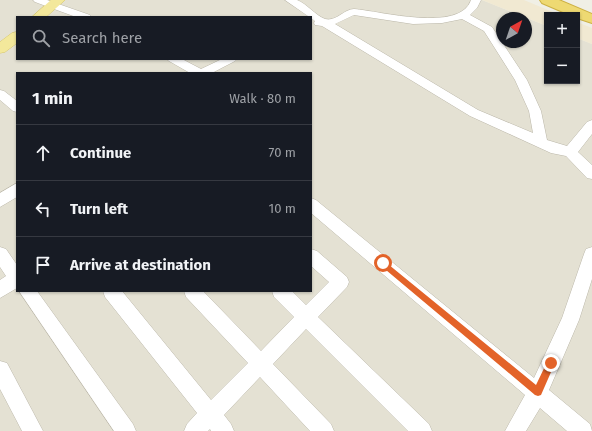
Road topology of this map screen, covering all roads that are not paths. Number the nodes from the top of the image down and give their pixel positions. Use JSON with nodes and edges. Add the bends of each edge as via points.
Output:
{"nodes":[{"id":1,"x":38,"y":0,"type":"edge"},
{"id":2,"x":290,"y":0,"type":"edge"},
{"id":3,"x":476,"y":0,"type":"edge"},
{"id":4,"x":547,"y":0,"type":"edge"},
{"id":5,"x":55,"y":3,"type":"edge"},
{"id":6,"x":39,"y":16,"type":"edge"},
{"id":7,"x":84,"y":16,"type":"edge"},
{"id":8,"x":463,"y":16,"type":"junction"},
{"id":9,"x":592,"y":19,"type":"edge"},
{"id":10,"x":322,"y":21,"type":"junction"},
{"id":11,"x":312,"y":26,"type":"edge"},
{"id":12,"x":16,"y":37,"type":"edge"},
{"id":13,"x":0,"y":48,"type":"edge"},
{"id":14,"x":175,"y":60,"type":"edge"},
{"id":15,"x":229,"y":60,"type":"edge"},
{"id":16,"x":197,"y":72,"type":"edge"},
{"id":17,"x":205,"y":72,"type":"edge"},
{"id":18,"x":0,"y":94,"type":"edge"},
{"id":19,"x":16,"y":107,"type":"edge"},
{"id":20,"x":592,"y":125,"type":"edge"},
{"id":21,"x":541,"y":142,"type":"junction"},
{"id":22,"x":570,"y":152,"type":"junction"},
{"id":23,"x":592,"y":174,"type":"edge"},
{"id":24,"x":16,"y":190,"type":"edge"},
{"id":25,"x":0,"y":202,"type":"edge"},
{"id":26,"x":312,"y":205,"type":"edge"},
{"id":27,"x":0,"y":254,"type":"edge"},
{"id":28,"x":592,"y":255,"type":"edge"},
{"id":29,"x":312,"y":257,"type":"edge"},
{"id":30,"x":16,"y":277,"type":"edge"},
{"id":31,"x":16,"y":279,"type":"edge"},
{"id":32,"x":0,"y":290,"type":"edge"},
{"id":33,"x":27,"y":292,"type":"edge"},
{"id":34,"x":112,"y":292,"type":"edge"},
{"id":35,"x":193,"y":292,"type":"edge"},
{"id":36,"x":281,"y":292,"type":"edge"},
{"id":37,"x":0,"y":370,"type":"edge"},
{"id":38,"x":538,"y":392,"type":"junction"},
{"id":39,"x":33,"y":431,"type":"edge"},
{"id":40,"x":126,"y":431,"type":"edge"},
{"id":41,"x":194,"y":431,"type":"edge"},
{"id":42,"x":224,"y":431,"type":"edge"},
{"id":43,"x":324,"y":431,"type":"edge"},
{"id":44,"x":422,"y":431,"type":"edge"},
{"id":45,"x":515,"y":431,"type":"edge"},
{"id":46,"x":583,"y":431,"type":"edge"}],
"edges":[{"from":1,"to":5,"type":"street"},
{"from":2,"to":10,"type":"street"},
{"from":3,"to":8,"type":"street","via":[[474,6]]},
{"from":4,"to":9,"type":"highway"},
{"from":5,"to":6,"type":"main road"},
{"from":5,"to":7,"type":"street"},
{"from":8,"to":10,"type":"street","via":[[413,21],[352,12],[336,21]]},
{"from":8,"to":21,"type":"street","via":[[488,29],[521,80],[535,111]]},
{"from":10,"to":11,"type":"street"},
{"from":10,"to":21,"type":"street","via":[[474,113]]},
{"from":12,"to":13,"type":"main road"},
{"from":14,"to":16,"type":"street"},
{"from":15,"to":17,"type":"street"},
{"from":18,"to":19,"type":"street"},
{"from":20,"to":22,"type":"street"},
{"from":21,"to":22,"type":"street"},
{"from":22,"to":23,"type":"street"},
{"from":24,"to":25,"type":"street"},
{"from":26,"to":38,"type":"street"},
{"from":27,"to":30,"type":"street"},
{"from":28,"to":38,"type":"street","via":[[570,320]]},
{"from":29,"to":41,"type":"street","via":[[341,282]]},
{"from":31,"to":32,"type":"street"},
{"from":33,"to":40,"type":"street"},
{"from":34,"to":42,"type":"street"},
{"from":35,"to":43,"type":"street"},
{"from":36,"to":44,"type":"street"},
{"from":37,"to":39,"type":"street"},
{"from":38,"to":45,"type":"street"},
{"from":38,"to":46,"type":"street"}]}
